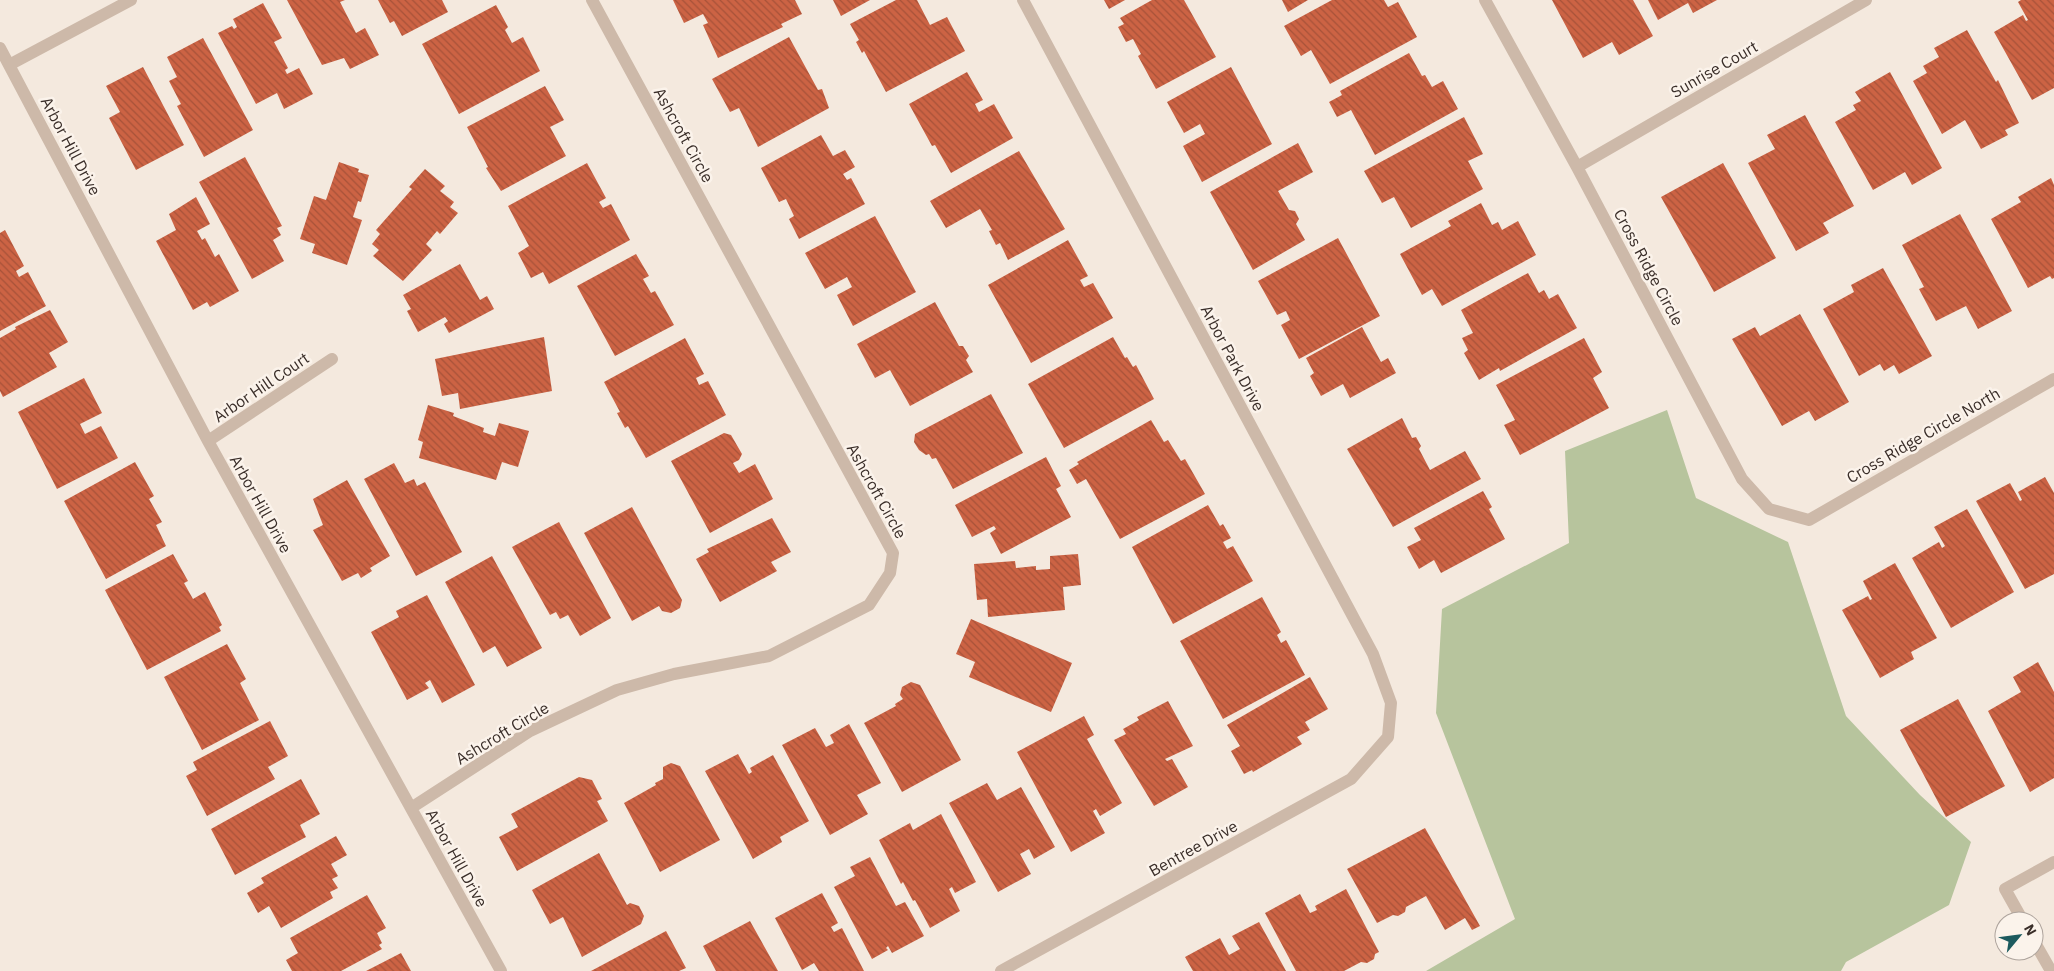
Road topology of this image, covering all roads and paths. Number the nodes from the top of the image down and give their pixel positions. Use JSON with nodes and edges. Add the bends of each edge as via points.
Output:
{"nodes":[{"id":1,"x":131,"y":0,"type":"edge"},
{"id":2,"x":592,"y":0,"type":"edge"},
{"id":3,"x":1023,"y":0,"type":"edge"},
{"id":4,"x":1485,"y":0,"type":"edge"},
{"id":5,"x":1866,"y":0,"type":"edge"},
{"id":6,"x":0,"y":48,"type":"edge"},
{"id":7,"x":9,"y":65,"type":"junction"},
{"id":8,"x":1578,"y":167,"type":"junction"},
{"id":9,"x":332,"y":359,"type":"dead end"},
{"id":10,"x":2054,"y":379,"type":"edge"},
{"id":11,"x":208,"y":442,"type":"junction"},
{"id":12,"x":1808,"y":520,"type":"joint"},
{"id":13,"x":1388,"y":737,"type":"joint"},
{"id":14,"x":411,"y":808,"type":"junction"},
{"id":15,"x":2054,"y":862,"type":"edge"},
{"id":16,"x":2017,"y":911,"type":"edge"},
{"id":17,"x":2044,"y":958,"type":"edge"},
{"id":18,"x":501,"y":971,"type":"edge"},
{"id":19,"x":1002,"y":971,"type":"edge"},
{"id":20,"x":2051,"y":971,"type":"edge"}],
"edges":[{"from":1,"to":7,"type":"street"},
{"from":2,"to":14,"type":"street","name":"Ashcroft Circle","via":[[893,553],[890,573],[869,605],[769,656],[674,674],[617,690],[530,731]]},
{"from":3,"to":13,"type":"street","name":"Arbor Park Drive","via":[[1374,654],[1391,703]]},
{"from":4,"to":8,"type":"street","name":"Cross Ridge Circle"},
{"from":5,"to":8,"type":"street","name":"Sunrise Court"},
{"from":6,"to":7,"type":"street","name":"Arbor Hill Drive"},
{"from":7,"to":11,"type":"street","name":"Arbor Hill Drive"},
{"from":8,"to":12,"type":"street","name":"Cross Ridge Circle","via":[[1742,479],[1768,509]]},
{"from":9,"to":11,"type":"street","name":"Arbor Hill Court"},
{"from":10,"to":12,"type":"street","name":"Cross Ridge Circle North"},
{"from":11,"to":14,"type":"street","name":"Arbor Hill Drive"},
{"from":13,"to":19,"type":"street","name":"Bentree Drive","via":[[1351,779]]},
{"from":14,"to":18,"type":"street","name":"Arbor Hill Drive"},
{"from":15,"to":16,"type":"street","via":[[2005,889]]},
{"from":17,"to":20,"type":"street"}]}
